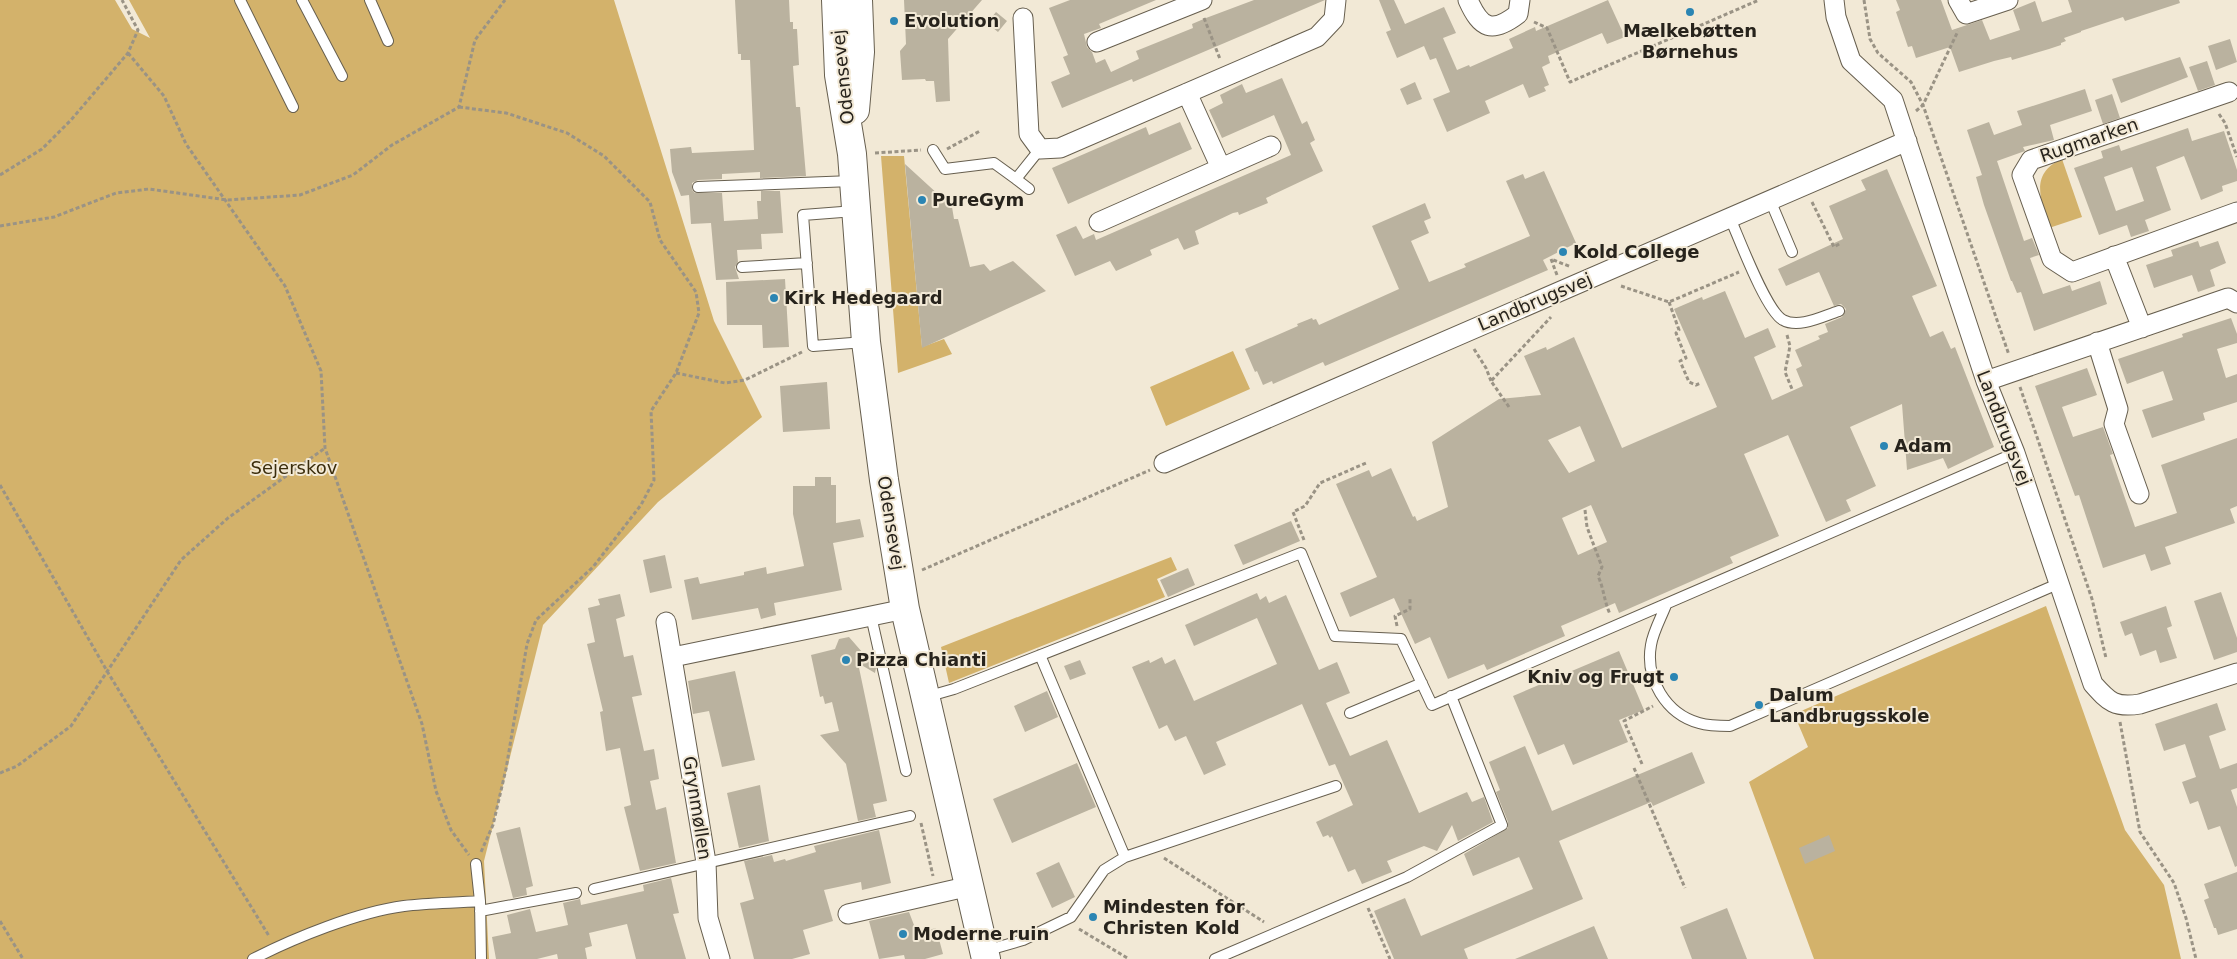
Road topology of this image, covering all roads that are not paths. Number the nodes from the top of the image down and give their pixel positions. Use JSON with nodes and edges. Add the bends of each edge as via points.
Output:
{"nodes":[{"id":1,"x":240,"y":0,"type":"edge"},
{"id":2,"x":302,"y":0,"type":"edge"},
{"id":3,"x":370,"y":0,"type":"edge"},
{"id":4,"x":836,"y":0,"type":"edge"},
{"id":5,"x":858,"y":0,"type":"edge"},
{"id":6,"x":1336,"y":0,"type":"edge"},
{"id":7,"x":1468,"y":0,"type":"edge"},
{"id":8,"x":1834,"y":0,"type":"edge"},
{"id":9,"x":2008,"y":0,"type":"edge"},
{"id":10,"x":1200,"y":1,"type":"edge"},
{"id":11,"x":1519,"y":7,"type":"edge"},
{"id":12,"x":1962,"y":7,"type":"edge"},
{"id":13,"x":1023,"y":18,"type":"dead end"},
{"id":14,"x":388,"y":41,"type":"dead end"},
{"id":15,"x":1097,"y":42,"type":"dead end"},
{"id":16,"x":342,"y":76,"type":"dead end"},
{"id":17,"x":2228,"y":92,"type":"dead end"},
{"id":18,"x":1187,"y":93,"type":"junction"},
{"id":19,"x":292,"y":107,"type":"dead end"},
{"id":20,"x":1907,"y":141,"type":"junction"},
{"id":21,"x":1271,"y":146,"type":"dead end"},
{"id":22,"x":1040,"y":149,"type":"junction"},
{"id":23,"x":933,"y":150,"type":"dead end"},
{"id":24,"x":852,"y":154,"type":"junction"},
{"id":25,"x":1221,"y":168,"type":"junction"},
{"id":26,"x":1016,"y":180,"type":"junction"},
{"id":27,"x":853,"y":181,"type":"junction"},
{"id":28,"x":698,"y":188,"type":"dead end"},
{"id":29,"x":1029,"y":189,"type":"dead end"},
{"id":30,"x":1770,"y":200,"type":"junction"},
{"id":31,"x":855,"y":211,"type":"junction"},
{"id":32,"x":2237,"y":212,"type":"edge"},
{"id":33,"x":1730,"y":218,"type":"junction"},
{"id":34,"x":1099,"y":222,"type":"dead end"},
{"id":35,"x":1792,"y":252,"type":"dead end"},
{"id":36,"x":2114,"y":256,"type":"junction"},
{"id":37,"x":807,"y":262,"type":"junction"},
{"id":38,"x":742,"y":267,"type":"dead end"},
{"id":39,"x":2237,"y":303,"type":"edge"},
{"id":40,"x":1839,"y":311,"type":"dead end"},
{"id":41,"x":2142,"y":328,"type":"junction"},
{"id":42,"x":866,"y":342,"type":"junction"},
{"id":43,"x":2098,"y":342,"type":"junction"},
{"id":44,"x":1986,"y":381,"type":"junction"},
{"id":45,"x":2015,"y":453,"type":"junction"},
{"id":46,"x":1164,"y":464,"type":"road end"},
{"id":47,"x":2139,"y":494,"type":"dead end"},
{"id":48,"x":2060,"y":582,"type":"junction"},
{"id":49,"x":1666,"y":605,"type":"junction"},
{"id":50,"x":905,"y":608,"type":"junction"},
{"id":51,"x":872,"y":616,"type":"junction"},
{"id":52,"x":666,"y":622,"type":"dead end"},
{"id":53,"x":1040,"y":655,"type":"junction"},
{"id":54,"x":673,"y":657,"type":"junction"},
{"id":55,"x":2237,"y":674,"type":"edge"},
{"id":56,"x":1422,"y":683,"type":"junction"},
{"id":57,"x":1451,"y":696,"type":"junction"},
{"id":58,"x":925,"y":698,"type":"junction"},
{"id":59,"x":1350,"y":713,"type":"dead end"},
{"id":60,"x":906,"y":771,"type":"dead end"},
{"id":61,"x":1336,"y":786,"type":"dead end"},
{"id":62,"x":910,"y":816,"type":"road end"},
{"id":63,"x":1124,"y":857,"type":"junction"},
{"id":64,"x":706,"y":862,"type":"junction"},
{"id":65,"x":476,"y":864,"type":"road end"},
{"id":66,"x":970,"y":886,"type":"junction"},
{"id":67,"x":594,"y":889,"type":"dead end"},
{"id":68,"x":576,"y":892,"type":"dead end"},
{"id":69,"x":480,"y":906,"type":"junction"},
{"id":70,"x":848,"y":914,"type":"dead end"},
{"id":71,"x":985,"y":955,"type":"edge"},
{"id":72,"x":253,"y":959,"type":"edge"},
{"id":73,"x":481,"y":959,"type":"edge"},
{"id":74,"x":720,"y":959,"type":"edge"},
{"id":75,"x":1215,"y":959,"type":"edge"}],
"edges":[{"from":1,"to":19,"type":"lane"},
{"from":2,"to":16,"type":"lane"},
{"from":3,"to":14,"type":"lane"},
{"from":4,"to":24,"type":"main road","name":"Odensevej","via":[[839,75]]},
{"from":5,"to":24,"type":"main road","name":"Odensevej","via":[[860,52]]},
{"from":6,"to":18,"type":"street","via":[[1334,19],[1317,37]]},
{"from":7,"to":11,"type":"street","via":[[1474,14],[1487,26],[1506,23]]},
{"from":8,"to":20,"type":"street","name":"Landbrugsvej","via":[[1836,17],[1851,61],[1893,100]]},
{"from":9,"to":12,"type":"street"},
{"from":10,"to":15,"type":"street"},
{"from":13,"to":22,"type":"street","via":[[1029,134]]},
{"from":17,"to":36,"type":"street","name":"Rugmarken","via":[[2031,160],[2022,175],[2052,260],[2072,272]]},
{"from":18,"to":22,"type":"street","via":[[1060,148]]},
{"from":18,"to":25,"type":"street"},
{"from":20,"to":30,"type":"street","name":"Landbrugsvej"},
{"from":20,"to":44,"type":"street","name":"Landbrugsvej"},
{"from":21,"to":25,"type":"street"},
{"from":22,"to":26,"type":"lane"},
{"from":23,"to":26,"type":"lane","via":[[945,169],[994,163]]},
{"from":24,"to":27,"type":"main road","name":"Odensevej"},
{"from":25,"to":34,"type":"street"},
{"from":26,"to":29,"type":"lane"},
{"from":27,"to":28,"type":"lane"},
{"from":27,"to":31,"type":"main road","name":"Odensevej"},
{"from":30,"to":33,"type":"street","name":"Landbrugsvej"},
{"from":30,"to":35,"type":"lane"},
{"from":31,"to":37,"type":"lane","via":[[804,215]]},
{"from":31,"to":42,"type":"main road","name":"Odensevej"},
{"from":32,"to":36,"type":"street","name":"Rugmarken"},
{"from":33,"to":40,"type":"lane","via":[[1770,306],[1783,320],[1800,323]]},
{"from":33,"to":46,"type":"street","name":"Landbrugsvej"},
{"from":36,"to":41,"type":"street"},
{"from":37,"to":38,"type":"lane"},
{"from":37,"to":42,"type":"lane","via":[[814,346]]},
{"from":39,"to":41,"type":"street","via":[[2228,298]]},
{"from":41,"to":43,"type":"street"},
{"from":42,"to":50,"type":"main road","name":"Odensevej"},
{"from":43,"to":44,"type":"street"},
{"from":43,"to":47,"type":"street","via":[[2118,409],[2114,424]]},
{"from":44,"to":45,"type":"street","name":"Landbrugsvej"},
{"from":45,"to":48,"type":"street","name":"Landbrugsvej"},
{"from":45,"to":49,"type":"lane"},
{"from":48,"to":49,"type":"lane","via":[[1730,726],[1699,724],[1676,712],[1654,684],[1651,644]]},
{"from":48,"to":55,"type":"street","name":"Landbrugsvej","via":[[2093,684],[2116,705],[2140,704]]},
{"from":49,"to":57,"type":"lane"},
{"from":50,"to":51,"type":"street"},
{"from":50,"to":58,"type":"main road","name":"Odensevej"},
{"from":51,"to":54,"type":"street"},
{"from":51,"to":60,"type":"lane"},
{"from":52,"to":54,"type":"street","name":"Grynmøllen"},
{"from":53,"to":56,"type":"lane","via":[[1301,553],[1335,636],[1401,639]]},
{"from":53,"to":58,"type":"lane"},
{"from":53,"to":63,"type":"lane"},
{"from":54,"to":64,"type":"street","name":"Grynmøllen"},
{"from":56,"to":57,"type":"lane","via":[[1432,705]]},
{"from":56,"to":59,"type":"lane"},
{"from":57,"to":75,"type":"lane","via":[[1502,825],[1407,877]]},
{"from":58,"to":66,"type":"main road","name":"Odensevej"},
{"from":61,"to":63,"type":"lane"},
{"from":62,"to":64,"type":"lane"},
{"from":63,"to":71,"type":"lane","via":[[1104,870],[1071,917]]},
{"from":64,"to":67,"type":"lane"},
{"from":64,"to":74,"type":"street","name":"Grynmøllen","via":[[708,918]]},
{"from":65,"to":69,"type":"lane"},
{"from":66,"to":70,"type":"street"},
{"from":66,"to":71,"type":"main road","name":"Odensevej"},
{"from":68,"to":69,"type":"lane"},
{"from":69,"to":72,"type":"lane","via":[[402,906],[347,920]]},
{"from":69,"to":73,"type":"lane"}]}
